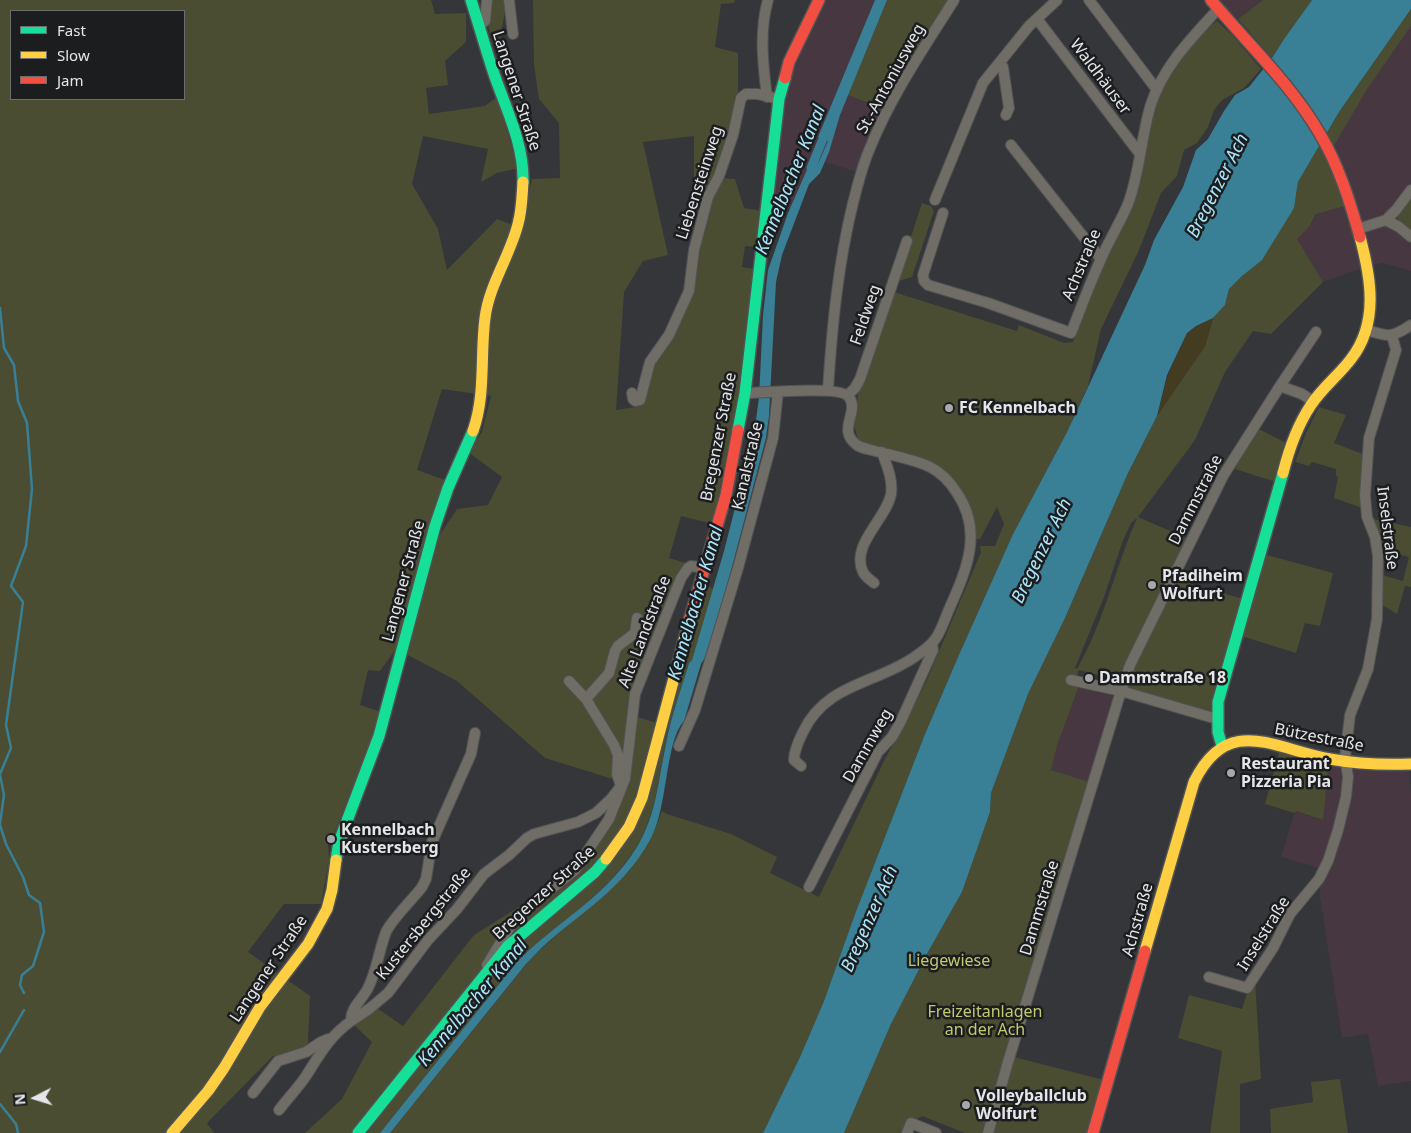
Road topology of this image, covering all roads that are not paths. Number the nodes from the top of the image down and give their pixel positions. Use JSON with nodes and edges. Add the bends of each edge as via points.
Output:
{"nodes":[{"id":1,"x":471,"y":0,"type":"edge"},
{"id":2,"x":487,"y":0,"type":"edge"},
{"id":3,"x":509,"y":0,"type":"edge"},
{"id":4,"x":768,"y":0,"type":"edge"},
{"id":5,"x":819,"y":0,"type":"edge"},
{"id":6,"x":954,"y":0,"type":"edge"},
{"id":7,"x":1057,"y":0,"type":"edge"},
{"id":8,"x":1089,"y":0,"type":"edge"},
{"id":9,"x":1215,"y":4,"type":"edge"},
{"id":10,"x":1037,"y":19,"type":"junction"},
{"id":11,"x":479,"y":26,"type":"junction"},
{"id":12,"x":513,"y":34,"type":"dead end"},
{"id":13,"x":999,"y":62,"type":"junction"},
{"id":14,"x":1157,"y":90,"type":"junction"},
{"id":15,"x":767,"y":97,"type":"junction"},
{"id":16,"x":779,"y":99,"type":"junction"},
{"id":17,"x":1006,"y":115,"type":"dead end"},
{"id":18,"x":1012,"y":145,"type":"dead end"},
{"id":19,"x":1140,"y":154,"type":"junction"},
{"id":20,"x":1411,"y":190,"type":"edge"},
{"id":21,"x":935,"y":200,"type":"dead end"},
{"id":22,"x":943,"y":213,"type":"dead end"},
{"id":23,"x":1386,"y":220,"type":"junction"},
{"id":24,"x":1358,"y":229,"type":"junction"},
{"id":25,"x":1411,"y":237,"type":"edge"},
{"id":26,"x":907,"y":241,"type":"dead end"},
{"id":27,"x":1100,"y":259,"type":"junction"},
{"id":28,"x":1411,"y":325,"type":"edge"},
{"id":29,"x":1367,"y":330,"type":"junction"},
{"id":30,"x":1316,"y":332,"type":"dead end"},
{"id":31,"x":1388,"y":336,"type":"junction"},
{"id":32,"x":1280,"y":386,"type":"junction"},
{"id":33,"x":828,"y":390,"type":"junction"},
{"id":34,"x":776,"y":392,"type":"junction"},
{"id":35,"x":632,"y":393,"type":"dead end"},
{"id":36,"x":750,"y":393,"type":"junction"},
{"id":37,"x":848,"y":395,"type":"junction"},
{"id":38,"x":1314,"y":402,"type":"junction"},
{"id":39,"x":882,"y":452,"type":"junction"},
{"id":40,"x":705,"y":568,"type":"junction"},
{"id":41,"x":874,"y":583,"type":"dead end"},
{"id":42,"x":637,"y":618,"type":"dead end"},
{"id":43,"x":932,"y":643,"type":"junction"},
{"id":44,"x":1071,"y":680,"type":"dead end"},
{"id":45,"x":569,"y":681,"type":"dead end"},
{"id":46,"x":1121,"y":691,"type":"junction"},
{"id":47,"x":586,"y":699,"type":"junction"},
{"id":48,"x":1218,"y":721,"type":"junction"},
{"id":49,"x":475,"y":733,"type":"dead end"},
{"id":50,"x":1227,"y":744,"type":"junction"},
{"id":51,"x":679,"y":746,"type":"dead end"},
{"id":52,"x":1345,"y":762,"type":"junction"},
{"id":53,"x":1411,"y":764,"type":"edge"},
{"id":54,"x":801,"y":766,"type":"dead end"},
{"id":55,"x":621,"y":786,"type":"junction"},
{"id":56,"x":809,"y":887,"type":"dead end"},
{"id":57,"x":489,"y":970,"type":"junction"},
{"id":58,"x":1209,"y":977,"type":"dead end"},
{"id":59,"x":351,"y":1021,"type":"junction"},
{"id":60,"x":331,"y":1038,"type":"junction"},
{"id":61,"x":253,"y":1094,"type":"dead end"},
{"id":62,"x":279,"y":1110,"type":"dead end"},
{"id":63,"x":172,"y":1133,"type":"edge"},
{"id":64,"x":358,"y":1133,"type":"edge"},
{"id":65,"x":907,"y":1133,"type":"edge"},
{"id":66,"x":936,"y":1133,"type":"edge"},
{"id":67,"x":988,"y":1133,"type":"edge"},
{"id":68,"x":1093,"y":1133,"type":"edge"}],
"edges":[{"from":1,"to":11,"type":"main road","name":"Langener Straße"},
{"from":2,"to":11,"type":"street","via":[[485,21]]},
{"from":3,"to":12,"type":"street"},
{"from":4,"to":15,"type":"street","via":[[762,52]]},
{"from":5,"to":16,"type":"main road","name":"Bregenzer Straße","via":[[789,62]]},
{"from":6,"to":33,"type":"street","name":"St.-Antoniusweg","via":[[887,111],[861,172],[840,270]]},
{"from":7,"to":10,"type":"street"},
{"from":8,"to":14,"type":"street"},
{"from":9,"to":14,"type":"street","name":"Achstraße","via":[[1165,73]]},
{"from":9,"to":24,"type":"main road","via":[[1312,119],[1341,175]]},
{"from":10,"to":13,"type":"street"},
{"from":10,"to":19,"type":"street","name":"Waldhäuser"},
{"from":11,"to":63,"type":"main road","name":"Langener Straße","via":[[516,135],[523,169],[518,224],[484,318],[480,409],[435,526],[379,736],[339,842],[327,909],[308,944],[260,1007],[224,1068]]},
{"from":13,"to":17,"type":"street","via":[[1003,67],[1008,100]]},
{"from":13,"to":21,"type":"street","via":[[983,83]]},
{"from":14,"to":19,"type":"street","name":"Achstraße"},
{"from":15,"to":16,"type":"street","name":"Liebensteinweg"},
{"from":15,"to":35,"type":"street","name":"Liebensteinweg","via":[[746,94],[741,98],[719,176],[708,197],[694,250],[689,291],[670,335],[650,362],[640,400],[635,401]]},
{"from":16,"to":36,"type":"main road","name":"Bregenzer Straße"},
{"from":18,"to":27,"type":"street"},
{"from":19,"to":27,"type":"street","name":"Achstraße","via":[[1127,205]]},
{"from":20,"to":23,"type":"street"},
{"from":22,"to":27,"type":"street","name":"Achstraße","via":[[923,275],[928,285],[1071,333]]},
{"from":23,"to":24,"type":"street"},
{"from":23,"to":25,"type":"street"},
{"from":24,"to":29,"type":"main road","via":[[1367,267],[1370,300]]},
{"from":26,"to":37,"type":"street","name":"Feldweg","via":[[860,379]]},
{"from":28,"to":31,"type":"street"},
{"from":29,"to":31,"type":"street"},
{"from":29,"to":38,"type":"main road","via":[[1350,362]]},
{"from":30,"to":32,"type":"street","name":"Dammstraße"},
{"from":31,"to":52,"type":"street","name":"Inselstraße","via":[[1396,350],[1369,438],[1365,479],[1367,517],[1378,556],[1377,619],[1368,669],[1350,715]]},
{"from":32,"to":38,"type":"street"},
{"from":32,"to":46,"type":"street","name":"Dammstraße","via":[[1223,476],[1130,664]]},
{"from":33,"to":34,"type":"street"},
{"from":33,"to":37,"type":"street"},
{"from":34,"to":36,"type":"street"},
{"from":34,"to":51,"type":"street","name":"Kanalstraße","via":[[773,438],[744,545],[697,702]]},
{"from":36,"to":40,"type":"main road","name":"Bregenzer Straße"},
{"from":37,"to":39,"type":"street","via":[[852,408],[848,432],[851,439],[859,447]]},
{"from":38,"to":48,"type":"main road","via":[[1298,428],[1287,458],[1222,688]]},
{"from":39,"to":41,"type":"street","via":[[889,471],[891,492],[886,508],[865,539],[861,558],[864,572]]},
{"from":39,"to":43,"type":"street","via":[[914,461],[944,476],[968,512],[969,560]]},
{"from":40,"to":55,"type":"street","name":"Alte Landstraße","via":[[691,566],[681,578],[635,694],[625,779]]},
{"from":40,"to":57,"type":"main road","name":"Bregenzer Straße","via":[[642,798],[629,827],[595,872],[508,946]]},
{"from":42,"to":47,"type":"street","name":"Alte Landstraße","via":[[635,633],[618,646],[609,673]]},
{"from":43,"to":54,"type":"street","via":[[905,664],[848,687],[822,705],[807,723],[796,749],[794,760]]},
{"from":43,"to":56,"type":"street","name":"Dammweg","via":[[933,650],[900,723],[878,752]]},
{"from":44,"to":46,"type":"street"},
{"from":45,"to":47,"type":"street","name":"Alte Landstraße"},
{"from":46,"to":48,"type":"street"},
{"from":46,"to":67,"type":"street","name":"Dammstraße"},
{"from":47,"to":55,"type":"street","name":"Alte Landstraße","via":[[618,754],[617,774]]},
{"from":48,"to":50,"type":"main road","via":[[1226,729]]},
{"from":49,"to":59,"type":"street","name":"Kustersbergstraße","via":[[471,754],[432,842],[426,880],[387,929],[368,990],[352,1012]]},
{"from":50,"to":52,"type":"main road","name":"Bützestraße","via":[[1258,742]]},
{"from":50,"to":68,"type":"main road","name":"Achstraße","via":[[1205,761],[1194,782]]},
{"from":52,"to":53,"type":"main road","name":"Bützestraße"},
{"from":52,"to":58,"type":"street","name":"Inselstraße","via":[[1348,777],[1340,821],[1328,861],[1318,879],[1290,914],[1247,988]]},
{"from":55,"to":57,"type":"street","name":"Alte Landstraße","via":[[610,819],[575,870],[516,917],[489,960]]},
{"from":55,"to":59,"type":"street","name":"Kustersbergstraße","via":[[596,813],[578,822],[534,834],[484,874],[388,993]]},
{"from":57,"to":64,"type":"main road","name":"Bregenzer Straße"},
{"from":59,"to":60,"type":"street","name":"Kustersbergstraße"},
{"from":60,"to":61,"type":"street","name":"Kustersbergstraße","via":[[301,1054],[278,1061]]},
{"from":60,"to":62,"type":"street","name":"Kustersbergstraße"},
{"from":65,"to":66,"type":"street","via":[[911,1123]]}]}
